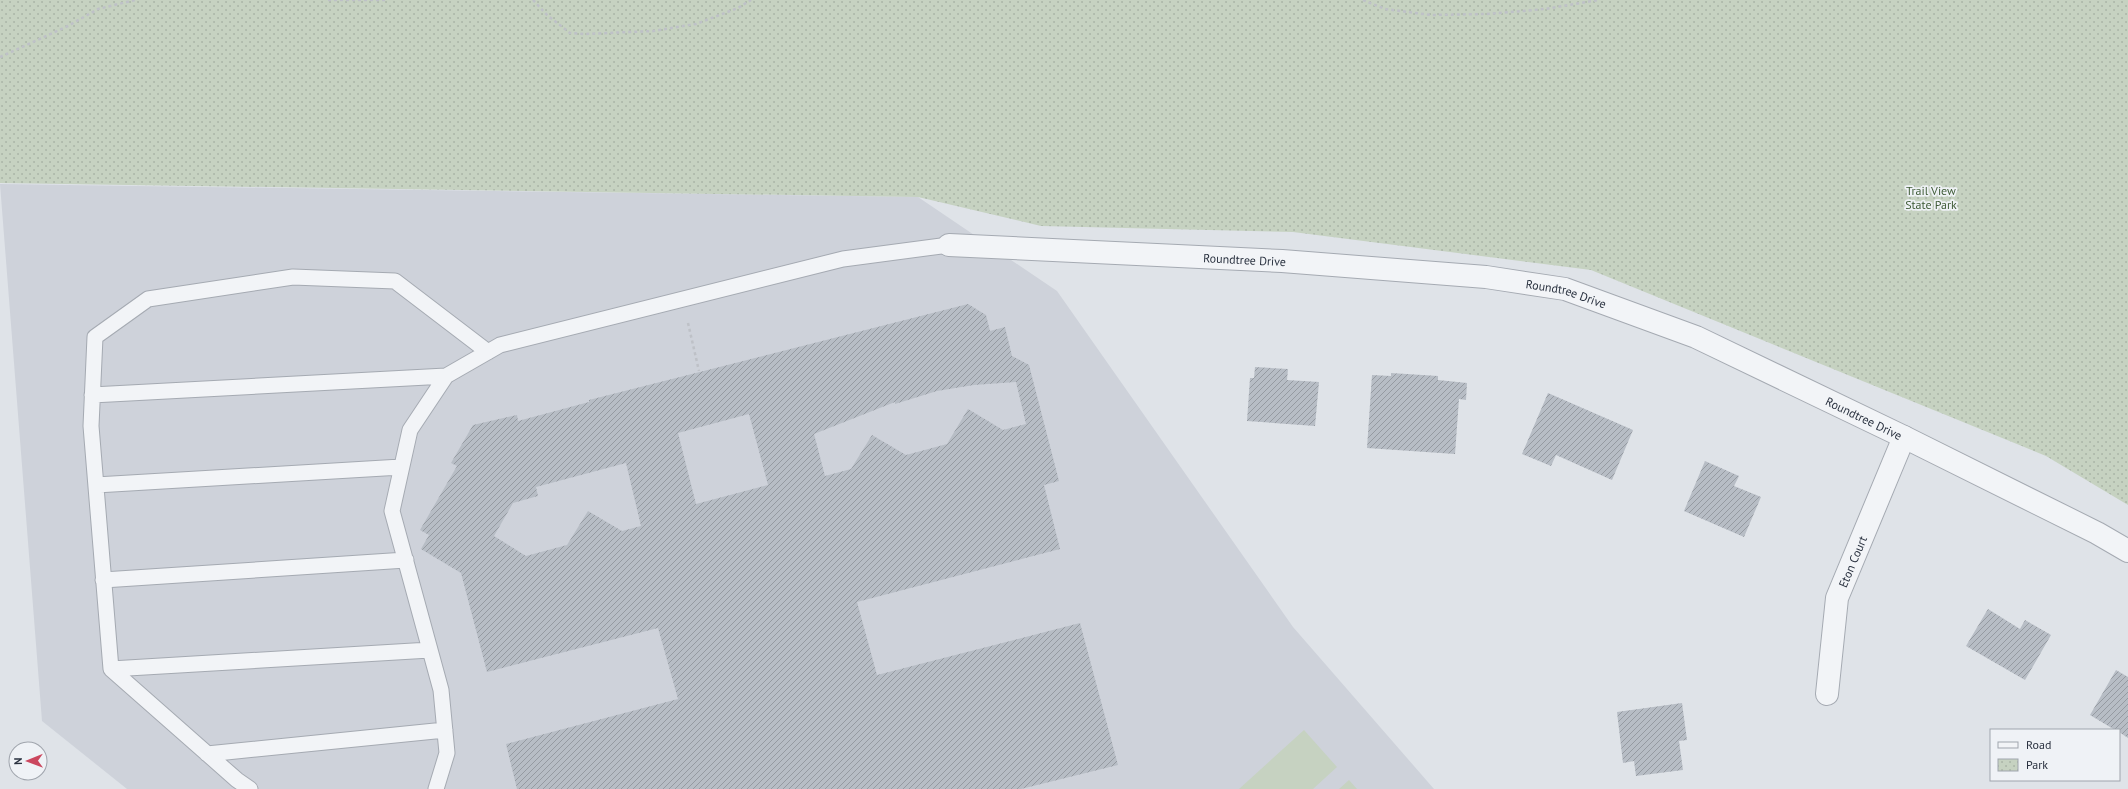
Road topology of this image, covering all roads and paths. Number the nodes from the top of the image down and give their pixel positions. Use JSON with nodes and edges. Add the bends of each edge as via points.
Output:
{"nodes":[{"id":1,"x":136,"y":0,"type":"edge"},
{"id":2,"x":328,"y":0,"type":"edge"},
{"id":3,"x":387,"y":0,"type":"edge"},
{"id":4,"x":533,"y":0,"type":"edge"},
{"id":5,"x":751,"y":0,"type":"edge"},
{"id":6,"x":1363,"y":0,"type":"edge"},
{"id":7,"x":1598,"y":0,"type":"edge"},
{"id":8,"x":0,"y":57,"type":"edge"},
{"id":9,"x":949,"y":245,"type":"joint"},
{"id":10,"x":687,"y":319,"type":"dead end"},
{"id":11,"x":488,"y":352,"type":"junction"},
{"id":12,"x":699,"y":371,"type":"dead end"},
{"id":13,"x":446,"y":376,"type":"junction"},
{"id":14,"x":92,"y":395,"type":"junction"},
{"id":15,"x":1904,"y":437,"type":"junction"},
{"id":16,"x":401,"y":467,"type":"junction"},
{"id":17,"x":96,"y":485,"type":"junction"},
{"id":18,"x":2128,"y":551,"type":"edge"},
{"id":19,"x":406,"y":560,"type":"junction"},
{"id":20,"x":104,"y":580,"type":"junction"},
{"id":21,"x":430,"y":650,"type":"junction"},
{"id":22,"x":111,"y":669,"type":"junction"},
{"id":23,"x":1827,"y":694,"type":"dead end"},
{"id":24,"x":445,"y":730,"type":"junction"},
{"id":25,"x":207,"y":754,"type":"junction"},
{"id":26,"x":250,"y":789,"type":"edge"},
{"id":27,"x":436,"y":789,"type":"edge"}],
"edges":[{"from":1,"to":8,"type":"path","via":[[98,9],[68,26]]},
{"from":2,"to":3,"type":"path"},
{"from":4,"to":5,"type":"path","via":[[570,33],[585,34],[653,31],[696,24],[738,8]]},
{"from":6,"to":7,"type":"path","via":[[1385,9],[1431,15],[1545,10]]},
{"from":9,"to":11,"type":"lane","via":[[843,260],[500,345]]},
{"from":9,"to":15,"type":"street","name":"Roundtree Drive","via":[[1282,261],[1486,277],[1565,289],[1696,337]]},
{"from":10,"to":12,"type":"path"},
{"from":11,"to":13,"type":"lane"},
{"from":11,"to":14,"type":"lane","via":[[395,281],[293,277],[148,299],[95,337]]},
{"from":13,"to":14,"type":"lane"},
{"from":13,"to":16,"type":"lane","via":[[410,430]]},
{"from":14,"to":17,"type":"lane","via":[[90,426]]},
{"from":15,"to":18,"type":"street","name":"Roundtree Drive"},
{"from":15,"to":23,"type":"street","name":"Eton Court","via":[[1837,598]]},
{"from":16,"to":17,"type":"lane"},
{"from":16,"to":19,"type":"lane","via":[[392,511]]},
{"from":17,"to":20,"type":"lane"},
{"from":19,"to":20,"type":"lane"},
{"from":19,"to":21,"type":"lane"},
{"from":20,"to":22,"type":"lane"},
{"from":21,"to":22,"type":"lane"},
{"from":21,"to":24,"type":"lane","via":[[441,690]]},
{"from":22,"to":25,"type":"lane"},
{"from":24,"to":25,"type":"lane"},
{"from":24,"to":27,"type":"lane","via":[[446,753]]},
{"from":25,"to":26,"type":"lane"}]}
